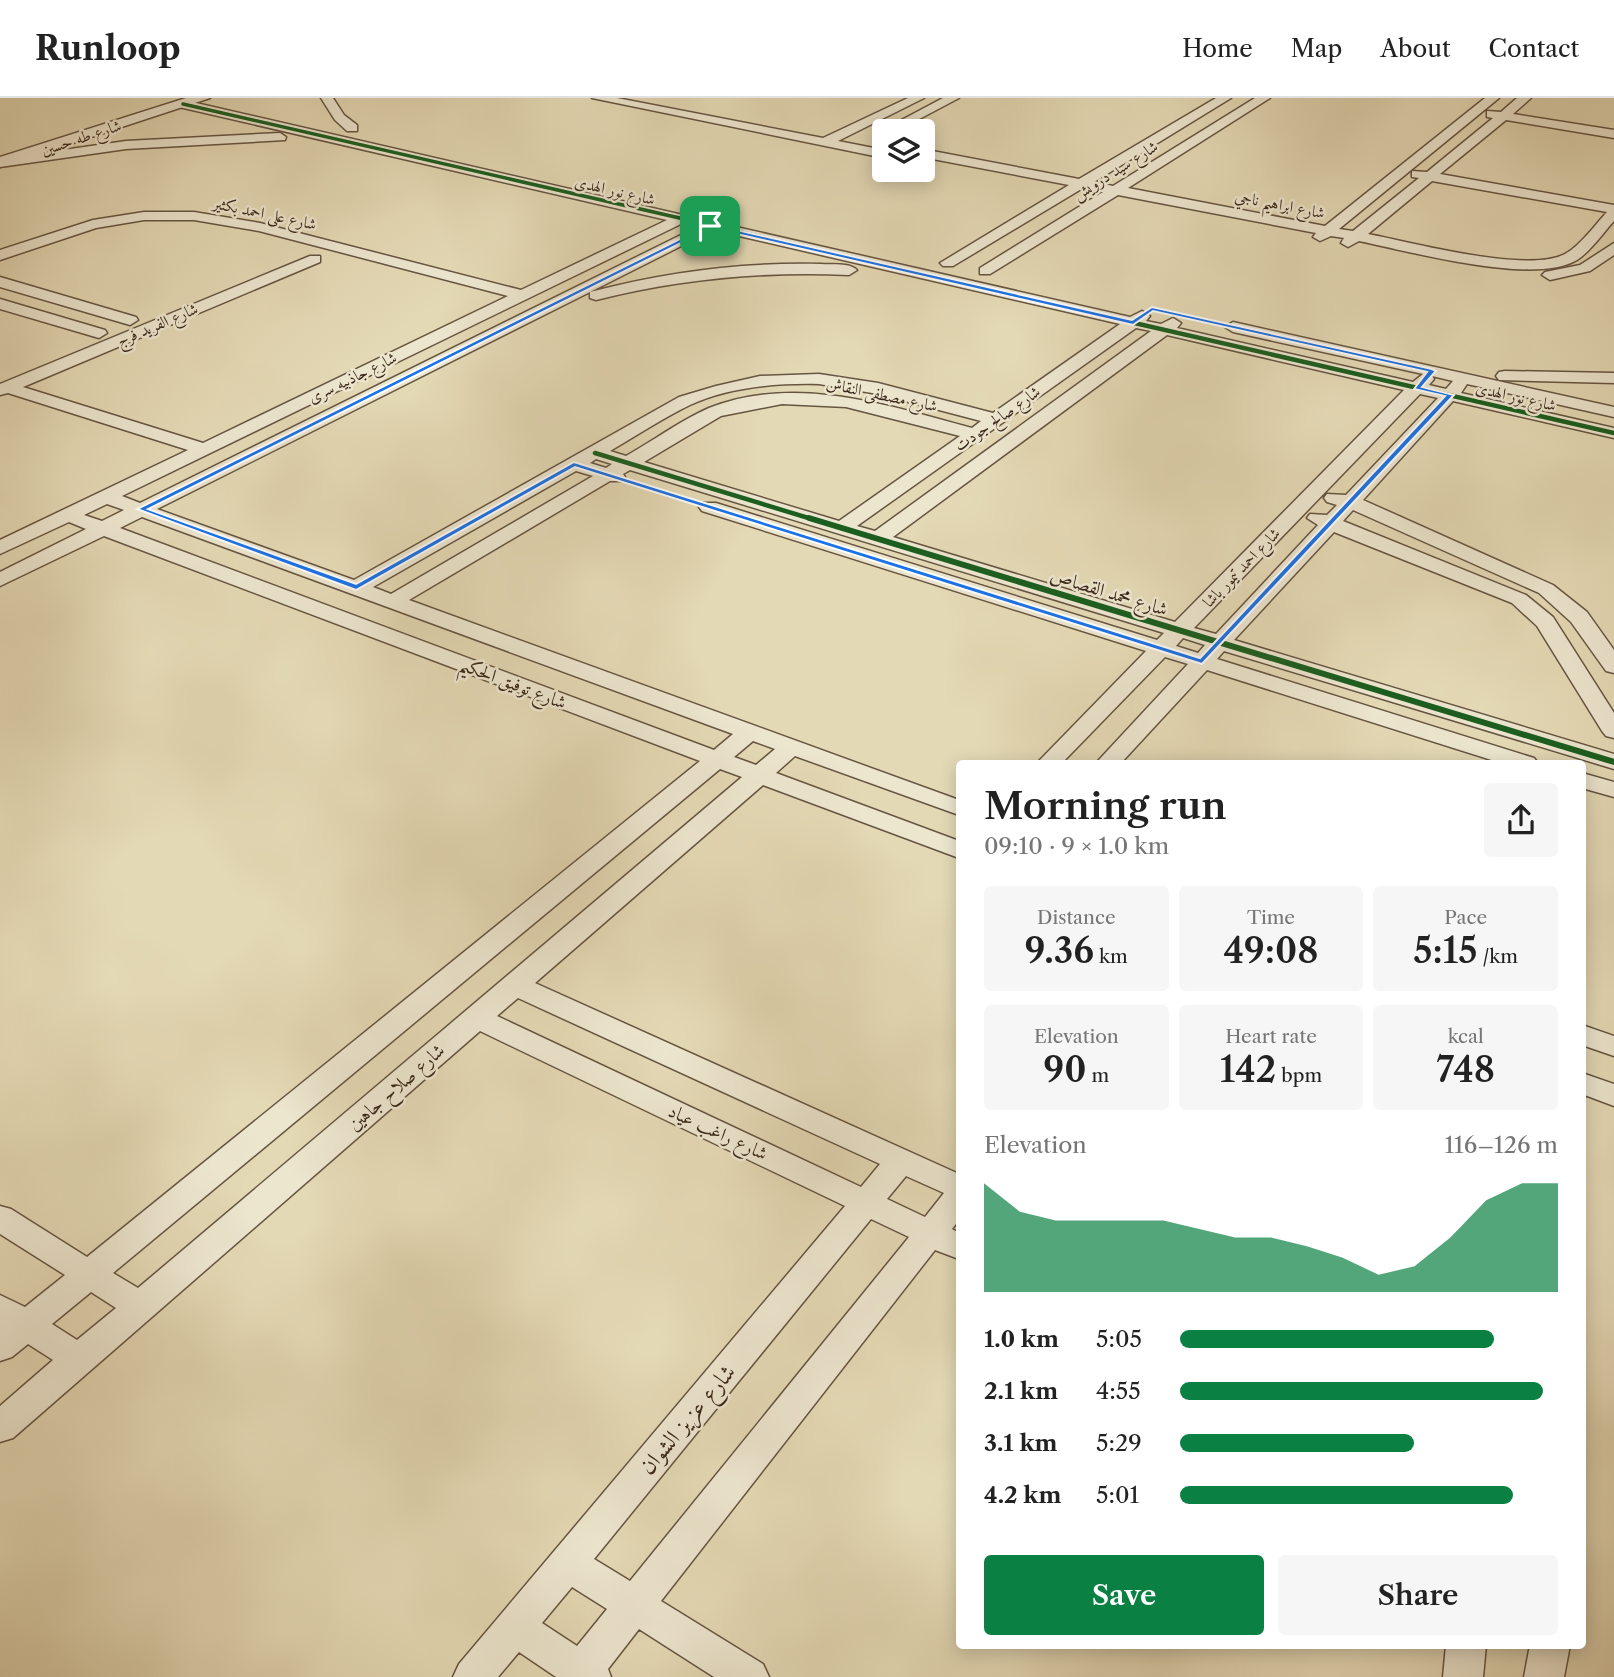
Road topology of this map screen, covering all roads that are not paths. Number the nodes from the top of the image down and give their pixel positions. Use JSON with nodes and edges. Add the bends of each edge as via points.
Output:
{"nodes":[{"id":1,"x":202,"y":98,"type":"edge"},
{"id":2,"x":221,"y":98,"type":"edge"},
{"id":3,"x":327,"y":98,"type":"edge"},
{"id":4,"x":598,"y":98,"type":"edge"},
{"id":5,"x":918,"y":98,"type":"edge"},
{"id":6,"x":953,"y":98,"type":"edge"},
{"id":7,"x":1224,"y":98,"type":"edge"},
{"id":8,"x":1264,"y":98,"type":"edge"},
{"id":9,"x":1525,"y":98,"type":"edge"},
{"id":10,"x":654,"y":102,"type":"edge"},
{"id":11,"x":183,"y":104,"type":"junction"},
{"id":12,"x":1485,"y":105,"type":"edge"},
{"id":13,"x":1507,"y":112,"type":"junction"},
{"id":14,"x":912,"y":119,"type":"edge"},
{"id":15,"x":1614,"y":125,"type":"edge"},
{"id":16,"x":352,"y":128,"type":"junction"},
{"id":17,"x":1614,"y":134,"type":"edge"},
{"id":18,"x":325,"y":138,"type":"junction"},
{"id":19,"x":832,"y":139,"type":"junction"},
{"id":20,"x":872,"y":140,"type":"edge"},
{"id":21,"x":935,"y":156,"type":"edge"},
{"id":22,"x":0,"y":163,"type":"edge"},
{"id":23,"x":935,"y":163,"type":"edge"},
{"id":24,"x":1406,"y":167,"type":"junction"},
{"id":25,"x":1434,"y":172,"type":"junction"},
{"id":26,"x":1076,"y":187,"type":"junction"},
{"id":27,"x":1110,"y":193,"type":"junction"},
{"id":28,"x":1614,"y":198,"type":"edge"},
{"id":29,"x":705,"y":207,"type":"junction"},
{"id":30,"x":1614,"y":211,"type":"edge"},
{"id":31,"x":734,"y":214,"type":"junction"},
{"id":32,"x":194,"y":216,"type":"junction"},
{"id":33,"x":680,"y":219,"type":"junction"},
{"id":34,"x":710,"y":226,"type":"junction"},
{"id":35,"x":176,"y":227,"type":"junction"},
{"id":36,"x":1323,"y":235,"type":"junction"},
{"id":37,"x":841,"y":238,"type":"dead end"},
{"id":38,"x":1351,"y":240,"type":"junction"},
{"id":39,"x":257,"y":243,"type":"dead end"},
{"id":40,"x":1614,"y":247,"type":"edge"},
{"id":41,"x":294,"y":253,"type":"joint"},
{"id":42,"x":0,"y":255,"type":"edge"},
{"id":43,"x":321,"y":260,"type":"joint"},
{"id":44,"x":942,"y":261,"type":"joint"},
{"id":45,"x":1550,"y":264,"type":"junction"},
{"id":46,"x":0,"y":268,"type":"edge"},
{"id":47,"x":985,"y":271,"type":"junction"},
{"id":48,"x":1565,"y":274,"type":"junction"},
{"id":49,"x":1010,"y":277,"type":"dead end"},
{"id":50,"x":940,"y":279,"type":"junction"},
{"id":51,"x":0,"y":282,"type":"edge"},
{"id":52,"x":522,"y":295,"type":"junction"},
{"id":53,"x":470,"y":301,"type":"dead end"},
{"id":54,"x":1126,"y":303,"type":"dead end"},
{"id":55,"x":0,"y":304,"type":"edge"},
{"id":56,"x":496,"y":308,"type":"junction"},
{"id":57,"x":1160,"y":316,"type":"junction"},
{"id":58,"x":1183,"y":316,"type":"dead end"},
{"id":59,"x":130,"y":320,"type":"junction"},
{"id":60,"x":525,"y":320,"type":"junction"},
{"id":61,"x":1133,"y":323,"type":"junction"},
{"id":62,"x":1222,"y":324,"type":"dead end"},
{"id":63,"x":99,"y":333,"type":"junction"},
{"id":64,"x":1432,"y":371,"type":"junction"},
{"id":65,"x":1614,"y":378,"type":"edge"},
{"id":66,"x":1466,"y":379,"type":"junction"},
{"id":67,"x":2,"y":383,"type":"edge"},
{"id":68,"x":798,"y":388,"type":"junction"},
{"id":69,"x":1417,"y":388,"type":"junction"},
{"id":70,"x":319,"y":394,"type":"junction"},
{"id":71,"x":1450,"y":395,"type":"junction"},
{"id":72,"x":352,"y":404,"type":"junction"},
{"id":73,"x":1614,"y":412,"type":"edge"},
{"id":74,"x":1001,"y":416,"type":"junction"},
{"id":75,"x":1040,"y":421,"type":"junction"},
{"id":76,"x":1614,"y":433,"type":"edge"},
{"id":77,"x":975,"y":434,"type":"junction"},
{"id":78,"x":203,"y":449,"type":"junction"},
{"id":79,"x":595,"y":453,"type":"junction"},
{"id":80,"x":629,"y":463,"type":"junction"},
{"id":81,"x":574,"y":464,"type":"junction"},
{"id":82,"x":609,"y":475,"type":"junction"},
{"id":83,"x":1314,"y":493,"type":"junction"},
{"id":84,"x":106,"y":496,"type":"junction"},
{"id":85,"x":1351,"y":502,"type":"junction"},
{"id":86,"x":141,"y":509,"type":"junction"},
{"id":87,"x":1295,"y":513,"type":"junction"},
{"id":88,"x":68,"y":515,"type":"junction"},
{"id":89,"x":1332,"y":522,"type":"junction"},
{"id":90,"x":841,"y":528,"type":"junction"},
{"id":91,"x":103,"y":529,"type":"junction"},
{"id":92,"x":877,"y":539,"type":"junction"},
{"id":93,"x":0,"y":548,"type":"edge"},
{"id":94,"x":0,"y":580,"type":"edge"},
{"id":95,"x":356,"y":588,"type":"junction"},
{"id":96,"x":393,"y":601,"type":"junction"},
{"id":97,"x":1179,"y":630,"type":"junction"},
{"id":98,"x":1220,"y":642,"type":"junction"},
{"id":99,"x":1161,"y":649,"type":"junction"},
{"id":100,"x":1202,"y":662,"type":"junction"},
{"id":101,"x":1614,"y":666,"type":"edge"},
{"id":102,"x":1614,"y":731,"type":"edge"},
{"id":103,"x":750,"y":732,"type":"junction"},
{"id":104,"x":792,"y":747,"type":"junction"},
{"id":105,"x":718,"y":759,"type":"junction"},
{"id":106,"x":1052,"y":760,"type":"edge"},
{"id":107,"x":1111,"y":760,"type":"edge"},
{"id":108,"x":1516,"y":760,"type":"edge"},
{"id":109,"x":1614,"y":762,"type":"edge"},
{"id":110,"x":759,"y":775,"type":"junction"},
{"id":111,"x":1586,"y":781,"type":"edge"},
{"id":112,"x":1614,"y":790,"type":"edge"},
{"id":113,"x":956,"y":807,"type":"edge"},
{"id":114,"x":956,"y":849,"type":"edge"},
{"id":115,"x":515,"y":985,"type":"junction"},
{"id":116,"x":477,"y":1018,"type":"junction"},
{"id":117,"x":1586,"y":1036,"type":"edge"},
{"id":118,"x":1614,"y":1046,"type":"edge"},
{"id":119,"x":1586,"y":1084,"type":"edge"},
{"id":120,"x":1614,"y":1095,"type":"edge"},
{"id":121,"x":901,"y":1161,"type":"junction"},
{"id":122,"x":956,"y":1186,"type":"edge"},
{"id":123,"x":867,"y":1203,"type":"junction"},
{"id":124,"x":956,"y":1206,"type":"edge"},
{"id":125,"x":0,"y":1218,"type":"edge"},
{"id":126,"x":945,"y":1240,"type":"edge"},
{"id":127,"x":89,"y":1274,"type":"junction"},
{"id":128,"x":141,"y":1307,"type":"junction"},
{"id":129,"x":13,"y":1317,"type":"edge"},
{"id":130,"x":0,"y":1347,"type":"edge"},
{"id":131,"x":80,"y":1360,"type":"junction"},
{"id":132,"x":0,"y":1427,"type":"edge"},
{"id":133,"x":568,"y":1563,"type":"junction"},
{"id":134,"x":634,"y":1605,"type":"junction"},
{"id":135,"x":514,"y":1627,"type":"junction"},
{"id":136,"x":1466,"y":1649,"type":"edge"},
{"id":137,"x":1549,"y":1649,"type":"edge"},
{"id":138,"x":583,"y":1675,"type":"edge"},
{"id":139,"x":473,"y":1677,"type":"edge"},
{"id":140,"x":749,"y":1677,"type":"edge"},
{"id":141,"x":1463,"y":1677,"type":"edge"},
{"id":142,"x":1544,"y":1677,"type":"edge"}],
"edges":[{"from":1,"to":11,"type":"street","name":"شارع طه حسين"},
{"from":2,"to":16,"type":"street","name":"شارع نور الهدى"},
{"from":3,"to":16,"type":"street"},
{"from":4,"to":10,"type":"street"},
{"from":5,"to":19,"type":"street"},
{"from":6,"to":14,"type":"street"},
{"from":7,"to":26,"type":"street","name":"شارع سيد درويش"},
{"from":8,"to":27,"type":"street","name":"شارع سيد درويش"},
{"from":9,"to":13,"type":"street"},
{"from":10,"to":19,"type":"street"},
{"from":11,"to":18,"type":"street","name":"شارع نور الهدى"},
{"from":11,"to":22,"type":"street","name":"شارع طه حسين"},
{"from":12,"to":13,"type":"street"},
{"from":12,"to":24,"type":"street"},
{"from":13,"to":15,"type":"street"},
{"from":13,"to":17,"type":"street"},
{"from":13,"to":25,"type":"street"},
{"from":16,"to":29,"type":"street","name":"شارع نور الهدى"},
{"from":18,"to":22,"type":"street","via":[[126,145]]},
{"from":18,"to":33,"type":"street","name":"شارع نور الهدى"},
{"from":19,"to":20,"type":"street"},
{"from":21,"to":26,"type":"street","name":"شارع ابراهيم ناجي"},
{"from":23,"to":26,"type":"street","name":"شارع ابراهيم ناجي"},
{"from":24,"to":25,"type":"street"},
{"from":24,"to":36,"type":"street"},
{"from":25,"to":28,"type":"street"},
{"from":25,"to":30,"type":"street"},
{"from":25,"to":38,"type":"street"},
{"from":26,"to":27,"type":"street","name":"شارع ابراهيم ناجي"},
{"from":26,"to":44,"type":"street","name":"شارع سيد درويش"},
{"from":27,"to":36,"type":"street","name":"شارع ابراهيم ناجي"},
{"from":27,"to":47,"type":"street","name":"شارع سيد درويش"},
{"from":29,"to":31,"type":"street","name":"شارع نور الهدى"},
{"from":29,"to":33,"type":"street","name":"شارع جاذبيه سرى"},
{"from":30,"to":45,"type":"street","name":"شارع ابراهيم ناجي","via":[[1572,257]]},
{"from":31,"to":34,"type":"street","name":"شارع جاذبيه سرى"},
{"from":31,"to":37,"type":"street","name":"شارع نور الهدى"},
{"from":32,"to":35,"type":"street"},
{"from":32,"to":42,"type":"street","name":"شارع على احمد بكثير","via":[[144,216],[93,224]]},
{"from":32,"to":52,"type":"street","name":"شارع على احمد بكثير","via":[[260,228]]},
{"from":33,"to":34,"type":"street","name":"شارع نور الهدى"},
{"from":33,"to":52,"type":"street","name":"شارع جاذبيه سرى"},
{"from":34,"to":50,"type":"street","name":"شارع نور الهدى"},
{"from":34,"to":60,"type":"street","name":"شارع جاذبيه سرى"},
{"from":35,"to":39,"type":"street","name":"شارع على احمد بكثير"},
{"from":35,"to":46,"type":"street","name":"شارع على احمد بكثير","via":[[98,233]]},
{"from":36,"to":38,"type":"street","name":"شارع ابراهيم ناجي"},
{"from":38,"to":45,"type":"street","name":"شارع ابراهيم ناجي","via":[[1495,263]]},
{"from":38,"to":48,"type":"street","name":"شارع ابراهيم ناجي","via":[[1502,272]]},
{"from":40,"to":48,"type":"street","name":"شارع ابراهيم ناجي","via":[[1601,261]]},
{"from":41,"to":43,"type":"street","name":"شارع على احمد بكثير"},
{"from":41,"to":59,"type":"street","name":"شارع الفريد فرج"},
{"from":43,"to":67,"type":"street","name":"شارع الفريد فرج"},
{"from":44,"to":47,"type":"street"},
{"from":45,"to":48,"type":"street"},
{"from":47,"to":49,"type":"street"},
{"from":50,"to":60,"type":"street","via":[[831,269],[720,272],[615,290]]},
{"from":50,"to":61,"type":"street","name":"شارع نور الهدى"},
{"from":51,"to":59,"type":"street"},
{"from":52,"to":56,"type":"street","name":"شارع جاذبيه سرى"},
{"from":53,"to":56,"type":"street"},
{"from":54,"to":57,"type":"street","name":"شارع نور الهدى"},
{"from":55,"to":63,"type":"street"},
{"from":56,"to":70,"type":"street","name":"شارع جاذبيه سرى"},
{"from":57,"to":58,"type":"street","name":"شارع صالح جودت"},
{"from":57,"to":61,"type":"street","name":"شارع صالح جودت"},
{"from":57,"to":69,"type":"street","name":"شارع نور الهدى"},
{"from":57,"to":75,"type":"street","name":"شارع صالح جودت"},
{"from":59,"to":63,"type":"street","name":"شارع الفريد فرج"},
{"from":60,"to":72,"type":"street","name":"شارع جاذبيه سرى"},
{"from":61,"to":74,"type":"street","name":"شارع صالح جودت"},
{"from":62,"to":64,"type":"street","name":"شارع نور الهدى"},
{"from":63,"to":67,"type":"street","name":"شارع الفريد فرج"},
{"from":64,"to":65,"type":"street"},
{"from":64,"to":66,"type":"street","name":"شارع نور الهدى"},
{"from":64,"to":69,"type":"street","name":"شارع احمد تيمور باشا"},
{"from":66,"to":71,"type":"street","name":"شارع احمد تيمور باشا"},
{"from":66,"to":73,"type":"street","name":"شارع نور الهدى"},
{"from":67,"to":78,"type":"street"},
{"from":68,"to":74,"type":"street","name":"شارع مصطفى النقاش","via":[[838,381]]},
{"from":68,"to":77,"type":"street","name":"شارع مصطفى النقاش"},
{"from":68,"to":79,"type":"street","name":"شارع مصطفى النقاش","via":[[718,390],[685,401]]},
{"from":68,"to":80,"type":"street","name":"شارع مصطفى النقاش","via":[[715,412]]},
{"from":69,"to":71,"type":"street","name":"شارع نور الهدى"},
{"from":69,"to":83,"type":"street","name":"شارع احمد تيمور باشا"},
{"from":70,"to":72,"type":"street"},
{"from":70,"to":78,"type":"street","name":"شارع جاذبيه سرى"},
{"from":71,"to":76,"type":"street","name":"شارع نور الهدى"},
{"from":71,"to":85,"type":"street","name":"شارع احمد تيمور باشا"},
{"from":72,"to":86,"type":"street","name":"شارع جاذبيه سرى"},
{"from":74,"to":75,"type":"street","name":"شارع مصطفى النقاش"},
{"from":74,"to":77,"type":"street","name":"شارع صالح جودت"},
{"from":75,"to":92,"type":"street","name":"شارع صالح جودت"},
{"from":77,"to":90,"type":"street","name":"شارع صالح جودت"},
{"from":78,"to":84,"type":"street","name":"شارع جاذبيه سرى"},
{"from":79,"to":80,"type":"street","name":"شارع محمد القصاص"},
{"from":79,"to":81,"type":"street","name":"شارع مصطفى النقاش"},
{"from":80,"to":82,"type":"street","name":"شارع مصطفى النقاش"},
{"from":80,"to":90,"type":"street","name":"شارع محمد القصاص"},
{"from":81,"to":82,"type":"street","name":"شارع محمد القصاص"},
{"from":81,"to":95,"type":"street","name":"شارع مصطفى النقاش"},
{"from":82,"to":96,"type":"street","name":"شارع مصطفى النقاش"},
{"from":82,"to":99,"type":"street","name":"شارع محمد القصاص"},
{"from":83,"to":85,"type":"street"},
{"from":83,"to":87,"type":"street","name":"شارع احمد تيمور باشا"},
{"from":84,"to":86,"type":"street","name":"شارع توفيق الحكيم"},
{"from":84,"to":88,"type":"street","name":"شارع جاذبيه سرى"},
{"from":85,"to":89,"type":"street","name":"شارع احمد تيمور باشا"},
{"from":85,"to":101,"type":"street","via":[[1546,589],[1579,617]]},
{"from":86,"to":91,"type":"street","name":"شارع جاذبيه سرى"},
{"from":86,"to":95,"type":"street","name":"شارع توفيق الحكيم"},
{"from":87,"to":89,"type":"street"},
{"from":87,"to":97,"type":"street","name":"شارع احمد تيمور باشا"},
{"from":88,"to":91,"type":"street","name":"شارع توفيق الحكيم"},
{"from":88,"to":93,"type":"street","name":"شارع جاذبيه سرى"},
{"from":89,"to":98,"type":"street","name":"شارع احمد تيمور باشا"},
{"from":89,"to":102,"type":"street","via":[[1519,599],[1545,622]]},
{"from":90,"to":92,"type":"street","name":"شارع محمد القصاص"},
{"from":91,"to":94,"type":"street","name":"شارع جاذبيه سرى"},
{"from":91,"to":105,"type":"street","name":"شارع توفيق الحكيم"},
{"from":92,"to":97,"type":"street","name":"شارع محمد القصاص"},
{"from":95,"to":96,"type":"street","name":"شارع توفيق الحكيم"},
{"from":96,"to":103,"type":"street","name":"شارع توفيق الحكيم"},
{"from":97,"to":98,"type":"street","name":"شارع محمد القصاص"},
{"from":97,"to":99,"type":"street","name":"شارع احمد تيمور باشا"},
{"from":98,"to":100,"type":"street","name":"شارع احمد تيمور باشا"},
{"from":98,"to":109,"type":"street","name":"شارع محمد القصاص"},
{"from":99,"to":100,"type":"street","name":"شارع محمد القصاص"},
{"from":99,"to":106,"type":"street","name":"شارع احمد تيمور باشا"},
{"from":100,"to":107,"type":"street","name":"شارع احمد تيمور باشا"},
{"from":100,"to":108,"type":"street","name":"شارع محمد القصاص"},
{"from":103,"to":104,"type":"street","name":"شارع توفيق الحكيم"},
{"from":103,"to":105,"type":"street"},
{"from":104,"to":110,"type":"street","name":"شارع صلاح جاهين"},
{"from":104,"to":113,"type":"street","name":"شارع توفيق الحكيم"},
{"from":105,"to":110,"type":"street","name":"شارع توفيق الحكيم"},
{"from":105,"to":127,"type":"street"},
{"from":110,"to":114,"type":"street","name":"شارع توفيق الحكيم"},
{"from":110,"to":115,"type":"street","name":"شارع صلاح جاهين"},
{"from":111,"to":112,"type":"street"},
{"from":115,"to":116,"type":"street","name":"شارع صلاح جاهين"},
{"from":115,"to":121,"type":"street"},
{"from":116,"to":123,"type":"street","name":"شارع راغب عياد"},
{"from":116,"to":128,"type":"street","name":"شارع صلاح جاهين"},
{"from":117,"to":118,"type":"street"},
{"from":119,"to":120,"type":"street"},
{"from":121,"to":122,"type":"street"},
{"from":121,"to":123,"type":"street","name":"شارع عزيز الشوان"},
{"from":123,"to":126,"type":"street","name":"شارع راغب عياد"},
{"from":123,"to":133,"type":"street","name":"شارع عزيز الشوان"},
{"from":124,"to":126,"type":"street"},
{"from":125,"to":127,"type":"street"},
{"from":126,"to":134,"type":"street"},
{"from":127,"to":128,"type":"street"},
{"from":127,"to":129,"type":"street"},
{"from":128,"to":131,"type":"street","name":"شارع صلاح جاهين"},
{"from":129,"to":130,"type":"street"},
{"from":129,"to":131,"type":"street"},
{"from":131,"to":132,"type":"street","name":"شارع صلاح جاهين"},
{"from":133,"to":134,"type":"street"},
{"from":133,"to":135,"type":"street","name":"شارع عزيز الشوان"},
{"from":134,"to":138,"type":"street"},
{"from":134,"to":140,"type":"street"},
{"from":135,"to":138,"type":"street"},
{"from":135,"to":139,"type":"street","name":"شارع عزيز الشوان"},
{"from":136,"to":141,"type":"street"},
{"from":137,"to":142,"type":"street"}]}
